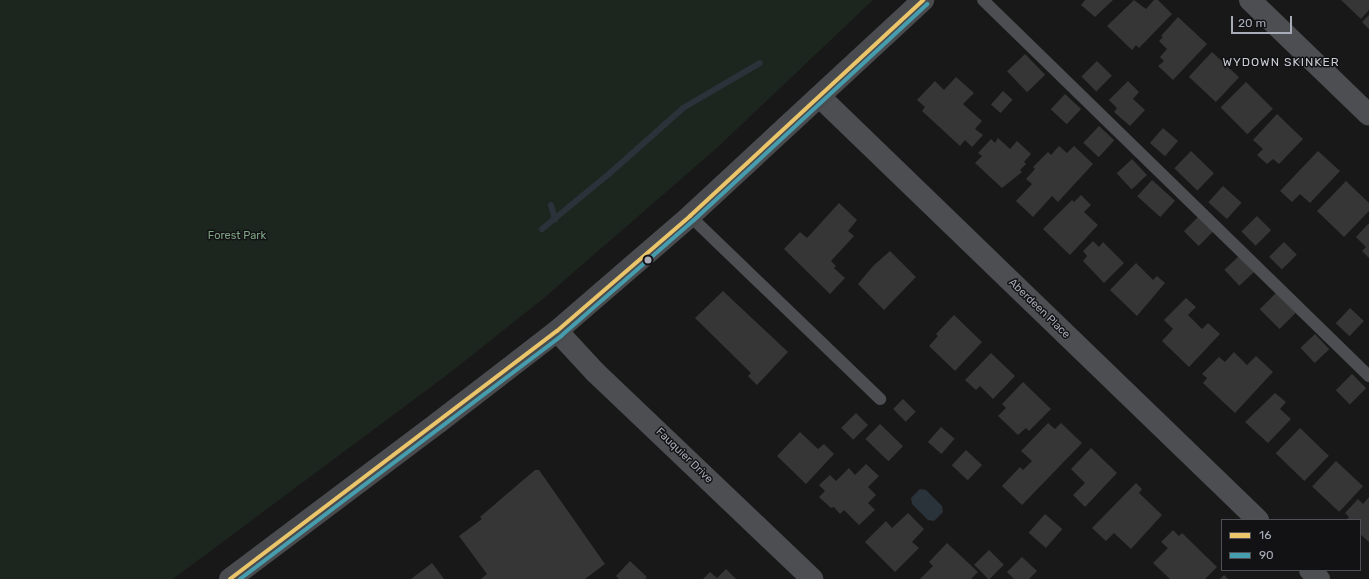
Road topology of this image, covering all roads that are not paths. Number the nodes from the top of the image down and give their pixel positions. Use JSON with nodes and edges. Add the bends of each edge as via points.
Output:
{"nodes":[{"id":1,"x":923,"y":0,"type":"edge"},
{"id":2,"x":983,"y":0,"type":"edge"},
{"id":3,"x":1250,"y":0,"type":"edge"},
{"id":4,"x":820,"y":97,"type":"junction"},
{"id":5,"x":1369,"y":116,"type":"edge"},
{"id":6,"x":690,"y":216,"type":"junction"},
{"id":7,"x":557,"y":330,"type":"junction"},
{"id":8,"x":1369,"y":376,"type":"edge"},
{"id":9,"x":880,"y":399,"type":"dead end"},
{"id":10,"x":1257,"y":519,"type":"edge"},
{"id":11,"x":1311,"y":571,"type":"edge"},
{"id":12,"x":230,"y":579,"type":"edge"},
{"id":13,"x":812,"y":579,"type":"edge"},
{"id":14,"x":1319,"y":579,"type":"edge"}],
"edges":[{"from":1,"to":4,"type":"main road"},
{"from":2,"to":8,"type":"lane"},
{"from":3,"to":5,"type":"street"},
{"from":4,"to":6,"type":"main road"},
{"from":4,"to":10,"type":"street","name":"Aberdeen Place"},
{"from":6,"to":7,"type":"main road"},
{"from":6,"to":9,"type":"lane"},
{"from":7,"to":12,"type":"main road"},
{"from":7,"to":13,"type":"street","name":"Fauquier Drive","via":[[592,368]]},
{"from":11,"to":14,"type":"street"}]}
